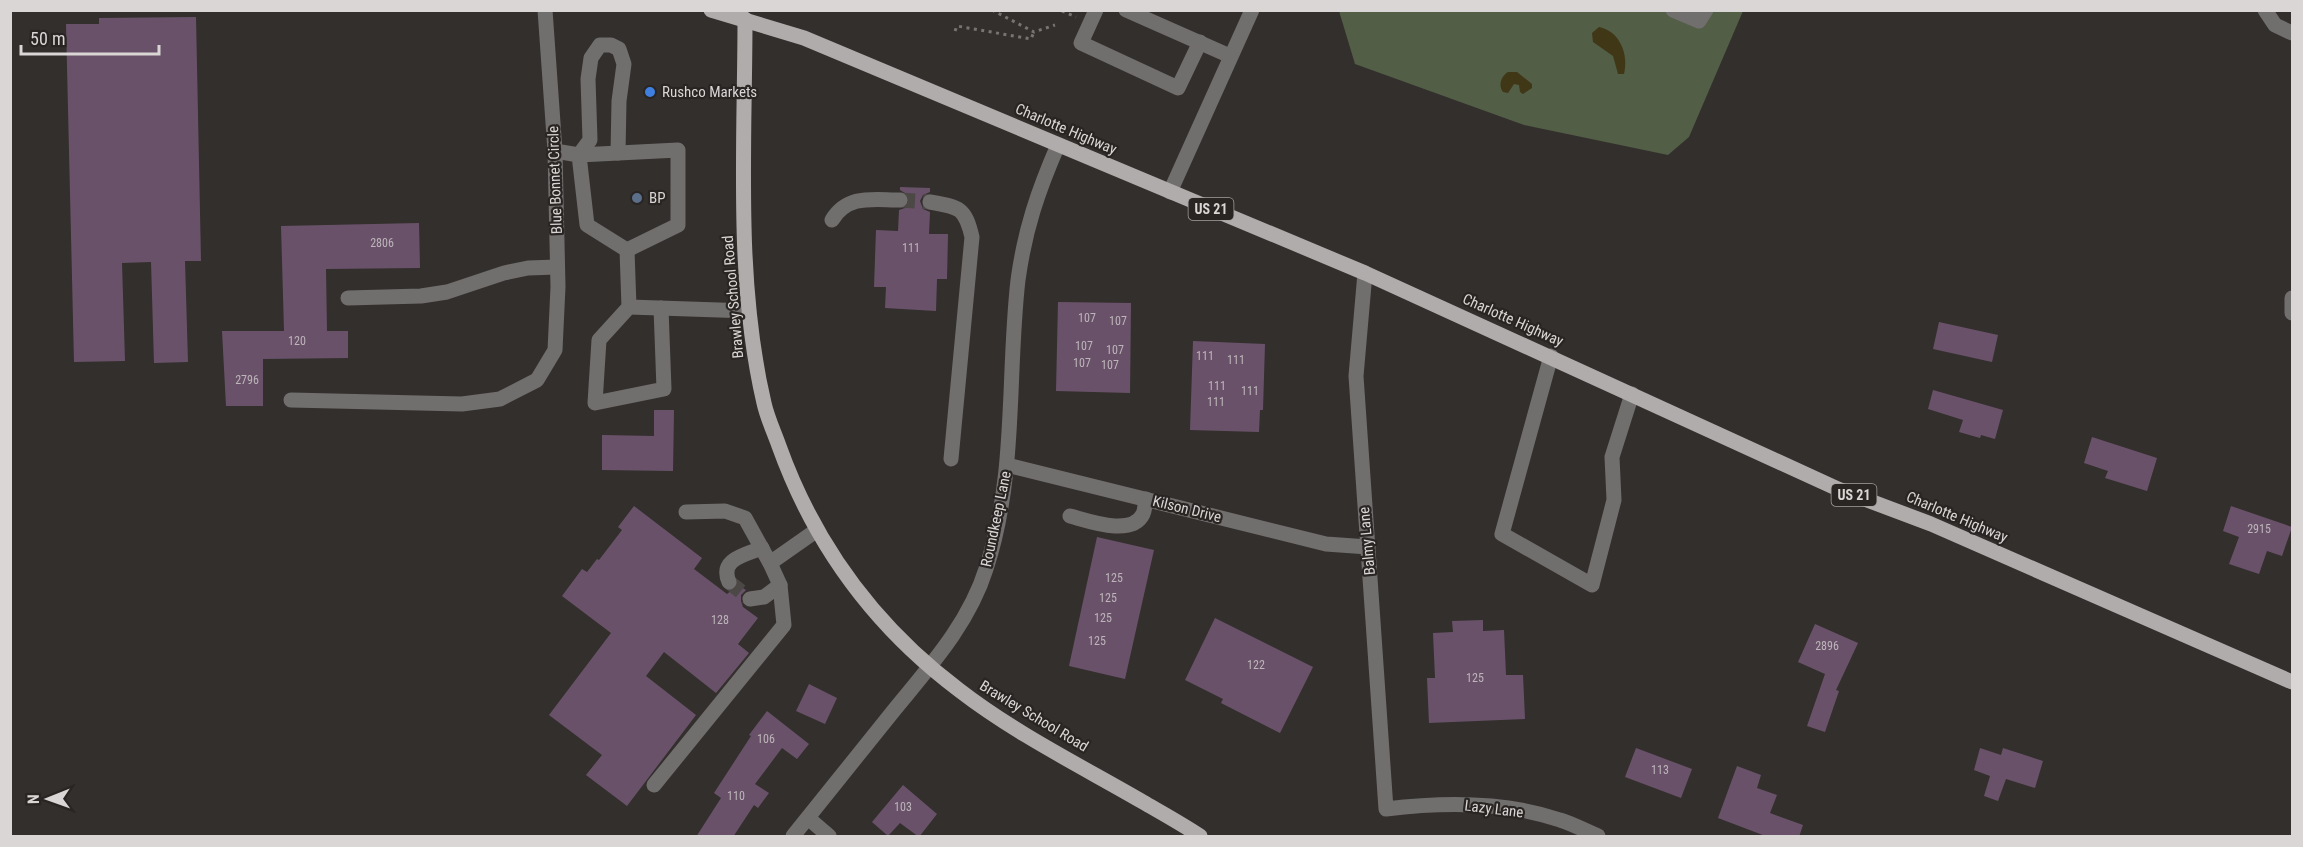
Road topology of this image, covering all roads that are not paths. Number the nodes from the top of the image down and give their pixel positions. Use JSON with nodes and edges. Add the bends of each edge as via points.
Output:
{"nodes":[{"id":1,"x":545,"y":10,"type":"edge"},
{"id":2,"x":711,"y":10,"type":"edge"},
{"id":3,"x":1096,"y":10,"type":"edge"},
{"id":4,"x":1126,"y":10,"type":"edge"},
{"id":5,"x":1673,"y":10,"type":"edge"},
{"id":6,"x":1706,"y":10,"type":"edge"},
{"id":7,"x":2265,"y":10,"type":"edge"},
{"id":8,"x":1251,"y":11,"type":"edge"},
{"id":9,"x":745,"y":15,"type":"edge"},
{"id":10,"x":2292,"y":33,"type":"edge"},
{"id":11,"x":1200,"y":42,"type":"junction"},
{"id":12,"x":1230,"y":56,"type":"junction"},
{"id":13,"x":1058,"y":145,"type":"junction"},
{"id":14,"x":555,"y":152,"type":"junction"},
{"id":15,"x":618,"y":153,"type":"junction"},
{"id":16,"x":579,"y":155,"type":"junction"},
{"id":17,"x":1170,"y":192,"type":"junction"},
{"id":18,"x":900,"y":200,"type":"tunnel mouth"},
{"id":19,"x":930,"y":202,"type":"tunnel mouth"},
{"id":20,"x":832,"y":220,"type":"dead end"},
{"id":21,"x":627,"y":250,"type":"junction"},
{"id":22,"x":557,"y":267,"type":"junction"},
{"id":23,"x":1365,"y":273,"type":"junction"},
{"id":24,"x":348,"y":298,"type":"dead end"},
{"id":25,"x":2292,"y":298,"type":"edge"},
{"id":26,"x":629,"y":307,"type":"junction"},
{"id":27,"x":661,"y":308,"type":"junction"},
{"id":28,"x":750,"y":311,"type":"junction"},
{"id":29,"x":2292,"y":313,"type":"edge"},
{"id":30,"x":1551,"y":356,"type":"junction"},
{"id":31,"x":1632,"y":394,"type":"junction"},
{"id":32,"x":291,"y":400,"type":"dead end"},
{"id":33,"x":951,"y":459,"type":"dead end"},
{"id":34,"x":1007,"y":465,"type":"junction"},
{"id":35,"x":1146,"y":499,"type":"junction"},
{"id":36,"x":686,"y":512,"type":"dead end"},
{"id":37,"x":1070,"y":516,"type":"dead end"},
{"id":38,"x":817,"y":530,"type":"junction"},
{"id":39,"x":1368,"y":547,"type":"junction"},
{"id":40,"x":762,"y":548,"type":"junction"},
{"id":41,"x":770,"y":562,"type":"junction"},
{"id":42,"x":729,"y":582,"type":"dead end"},
{"id":43,"x":780,"y":585,"type":"junction"},
{"id":44,"x":750,"y":599,"type":"dead end"},
{"id":45,"x":929,"y":667,"type":"junction"},
{"id":46,"x":2292,"y":682,"type":"edge"},
{"id":47,"x":654,"y":784,"type":"dead end"},
{"id":48,"x":1386,"y":809,"type":"joint"},
{"id":49,"x":808,"y":818,"type":"junction"},
{"id":50,"x":793,"y":837,"type":"edge"},
{"id":51,"x":830,"y":837,"type":"edge"},
{"id":52,"x":1200,"y":837,"type":"edge"},
{"id":53,"x":1598,"y":837,"type":"edge"}],
"edges":[{"from":1,"to":14,"type":"street","name":"Blue Bonnet Circle"},
{"from":2,"to":9,"type":"main road","name":"Charlotte Highway","number":"US 21"},
{"from":3,"to":11,"type":"street","via":[[1081,43],[1178,88]]},
{"from":4,"to":11,"type":"street"},
{"from":5,"to":6,"type":"street","via":[[1699,21]]},
{"from":7,"to":10,"type":"street","via":[[2275,25]]},
{"from":8,"to":12,"type":"street"},
{"from":9,"to":13,"type":"main road","name":"Charlotte Highway","number":"US 21"},
{"from":9,"to":28,"type":"main road","name":"Brawley School Road","via":[[745,251]]},
{"from":11,"to":12,"type":"street"},
{"from":12,"to":17,"type":"street"},
{"from":13,"to":17,"type":"main road","name":"Charlotte Highway","number":"US 21"},
{"from":13,"to":34,"type":"street","name":"Roundkeep Lane","via":[[1036,197],[1018,280]]},
{"from":14,"to":16,"type":"street"},
{"from":14,"to":22,"type":"street","name":"Blue Bonnet Circle"},
{"from":15,"to":16,"type":"street"},
{"from":15,"to":16,"type":"street","via":[[624,64],[619,49],[600,45],[591,58],[588,79],[590,140]]},
{"from":15,"to":21,"type":"street","via":[[678,150],[678,225]]},
{"from":16,"to":21,"type":"street","via":[[586,225]]},
{"from":17,"to":23,"type":"main road","name":"Charlotte Highway","number":"US 21"},
{"from":18,"to":20,"type":"street","via":[[860,200],[839,209]]},
{"from":19,"to":33,"type":"street","via":[[956,206],[968,220],[972,237]]},
{"from":21,"to":26,"type":"street"},
{"from":22,"to":24,"type":"street","via":[[504,273],[447,292],[421,296]]},
{"from":22,"to":32,"type":"street","name":"Blue Bonnet Circle","via":[[555,350],[537,380],[500,399],[462,404]]},
{"from":23,"to":30,"type":"main road","name":"Charlotte Highway","number":"US 21"},
{"from":23,"to":39,"type":"street","name":"Balmy Lane","via":[[1356,376]]},
{"from":25,"to":29,"type":"street"},
{"from":26,"to":27,"type":"street"},
{"from":26,"to":27,"type":"street","via":[[599,340],[595,403],[664,389]]},
{"from":27,"to":28,"type":"street"},
{"from":28,"to":38,"type":"main road","name":"Brawley School Road","via":[[764,405],[789,473]]},
{"from":30,"to":31,"type":"main road","name":"Charlotte Highway","number":"US 21"},
{"from":30,"to":31,"type":"street","via":[[1502,534],[1592,585],[1614,500],[1612,457]]},
{"from":31,"to":46,"type":"main road","name":"Charlotte Highway","number":"US 21","via":[[1838,489],[1931,524]]},
{"from":34,"to":35,"type":"street","name":"Kilson Drive"},
{"from":34,"to":45,"type":"street","name":"Roundkeep Lane","via":[[994,542],[978,592],[956,633]]},
{"from":35,"to":37,"type":"street","via":[[1143,514],[1136,522],[1123,526]]},
{"from":35,"to":39,"type":"street","name":"Kilson Drive","via":[[1326,544]]},
{"from":36,"to":40,"type":"street","via":[[725,511],[745,518]]},
{"from":38,"to":41,"type":"street"},
{"from":38,"to":45,"type":"main road","name":"Brawley School Road","via":[[863,601]]},
{"from":39,"to":48,"type":"street","name":"Balmy Lane"},
{"from":40,"to":41,"type":"street"},
{"from":40,"to":42,"type":"street","via":[[726,567]]},
{"from":41,"to":43,"type":"street"},
{"from":43,"to":44,"type":"street","via":[[764,597]]},
{"from":43,"to":47,"type":"street","via":[[784,625]]},
{"from":45,"to":49,"type":"street","name":"Roundkeep Lane"},
{"from":45,"to":52,"type":"main road","name":"Brawley School Road","via":[[1009,725]]},
{"from":48,"to":53,"type":"street","name":"Lazy Lane","via":[[1469,804],[1509,808],[1560,820]]},
{"from":49,"to":50,"type":"street","name":"Roundkeep Lane"},
{"from":49,"to":51,"type":"street"}]}
